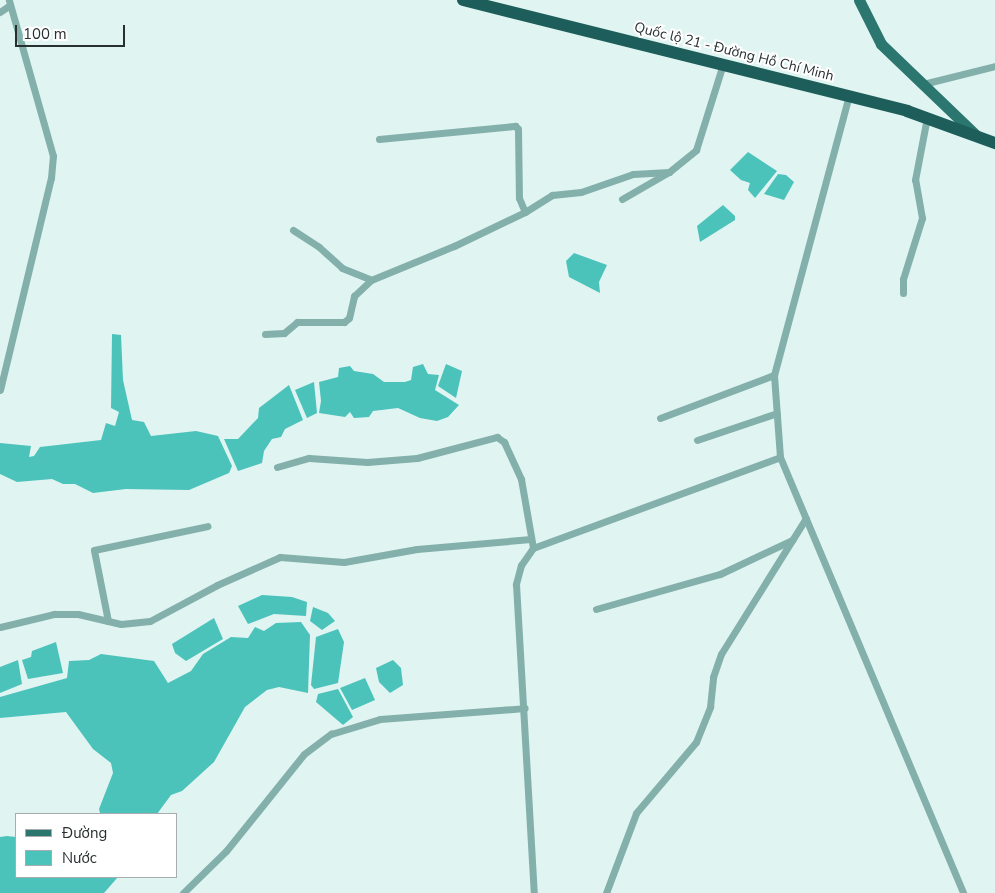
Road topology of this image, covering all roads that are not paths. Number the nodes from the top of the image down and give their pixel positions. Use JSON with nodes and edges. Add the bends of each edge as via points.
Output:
{"nodes":[{"id":1,"x":463,"y":0,"type":"edge"},
{"id":2,"x":859,"y":0,"type":"edge"},
{"id":3,"x":9,"y":2,"type":"edge"},
{"id":4,"x":0,"y":12,"type":"edge"},
{"id":5,"x":724,"y":64,"type":"junction"},
{"id":6,"x":995,"y":66,"type":"edge"},
{"id":7,"x":923,"y":84,"type":"junction"},
{"id":8,"x":849,"y":96,"type":"junction"},
{"id":9,"x":927,"y":117,"type":"junction"},
{"id":10,"x":976,"y":135,"type":"junction"},
{"id":11,"x":379,"y":139,"type":"dead end"},
{"id":12,"x":995,"y":143,"type":"edge"},
{"id":13,"x":669,"y":172,"type":"junction"},
{"id":14,"x":622,"y":198,"type":"dead end"},
{"id":15,"x":525,"y":212,"type":"junction"},
{"id":16,"x":293,"y":230,"type":"dead end"},
{"id":17,"x":370,"y":280,"type":"junction"},
{"id":18,"x":903,"y":293,"type":"dead end"},
{"id":19,"x":265,"y":334,"type":"dead end"},
{"id":20,"x":774,"y":375,"type":"junction"},
{"id":21,"x":0,"y":390,"type":"edge"},
{"id":22,"x":777,"y":413,"type":"junction"},
{"id":23,"x":660,"y":418,"type":"dead end"},
{"id":24,"x":697,"y":440,"type":"dead end"},
{"id":25,"x":780,"y":457,"type":"junction"},
{"id":26,"x":277,"y":467,"type":"dead end"},
{"id":27,"x":806,"y":518,"type":"junction"},
{"id":28,"x":208,"y":526,"type":"dead end"},
{"id":29,"x":531,"y":538,"type":"junction"},
{"id":30,"x":792,"y":539,"type":"junction"},
{"id":31,"x":533,"y":548,"type":"junction"},
{"id":32,"x":596,"y":609,"type":"dead end"},
{"id":33,"x":108,"y":621,"type":"junction"},
{"id":34,"x":0,"y":627,"type":"edge"},
{"id":35,"x":525,"y":708,"type":"junction"},
{"id":36,"x":183,"y":893,"type":"edge"},
{"id":37,"x":534,"y":893,"type":"edge"},
{"id":38,"x":606,"y":893,"type":"edge"},
{"id":39,"x":964,"y":893,"type":"edge"}],
"edges":[{"from":1,"to":5,"type":"highway","name":"Quốc lộ 21 - Đường Hồ Chí Minh"},
{"from":2,"to":7,"type":"main road","via":[[881,44]]},
{"from":3,"to":4,"type":"street"},
{"from":3,"to":21,"type":"street","via":[[52,144],[53,166]]},
{"from":5,"to":8,"type":"highway","name":"Quốc lộ 21 - Đường Hồ Chí Minh"},
{"from":5,"to":13,"type":"street","via":[[696,150]]},
{"from":6,"to":7,"type":"street"},
{"from":7,"to":10,"type":"main road"},
{"from":8,"to":9,"type":"highway","name":"Quốc lộ 21 - Đường Hồ Chí Minh"},
{"from":8,"to":20,"type":"street"},
{"from":9,"to":10,"type":"highway","name":"Quốc lộ 21 - Đường Hồ Chí Minh"},
{"from":9,"to":18,"type":"street","via":[[916,180],[922,218],[903,279]]},
{"from":10,"to":12,"type":"highway","name":"Quốc lộ 21 - Đường Hồ Chí Minh"},
{"from":11,"to":15,"type":"street","via":[[515,126],[518,129],[519,198]]},
{"from":13,"to":14,"type":"street"},
{"from":13,"to":15,"type":"street","via":[[633,174],[576,193],[555,194]]},
{"from":15,"to":17,"type":"street","via":[[454,246]]},
{"from":16,"to":17,"type":"street","via":[[342,268]]},
{"from":17,"to":19,"type":"street","via":[[354,296],[349,318],[344,322],[297,322],[284,333]]},
{"from":20,"to":22,"type":"street"},
{"from":20,"to":23,"type":"street"},
{"from":22,"to":24,"type":"street"},
{"from":22,"to":25,"type":"street"},
{"from":25,"to":27,"type":"street"},
{"from":25,"to":31,"type":"street"},
{"from":26,"to":29,"type":"street","via":[[309,458],[367,462],[410,459],[497,437],[504,442],[521,479]]},
{"from":27,"to":30,"type":"street"},
{"from":27,"to":39,"type":"street"},
{"from":28,"to":33,"type":"street","via":[[94,550]]},
{"from":29,"to":31,"type":"street"},
{"from":29,"to":33,"type":"street","via":[[417,549],[344,562],[280,557],[217,585],[150,621],[131,625]]},
{"from":30,"to":32,"type":"street","via":[[720,574]]},
{"from":30,"to":38,"type":"street","via":[[721,654],[713,677],[710,707],[696,742],[636,813]]},
{"from":31,"to":35,"type":"street","via":[[521,565],[516,584]]},
{"from":33,"to":34,"type":"street","via":[[78,614],[54,614]]},
{"from":35,"to":36,"type":"street","via":[[380,719],[331,734],[304,754],[226,851]]},
{"from":35,"to":37,"type":"street"}]}
